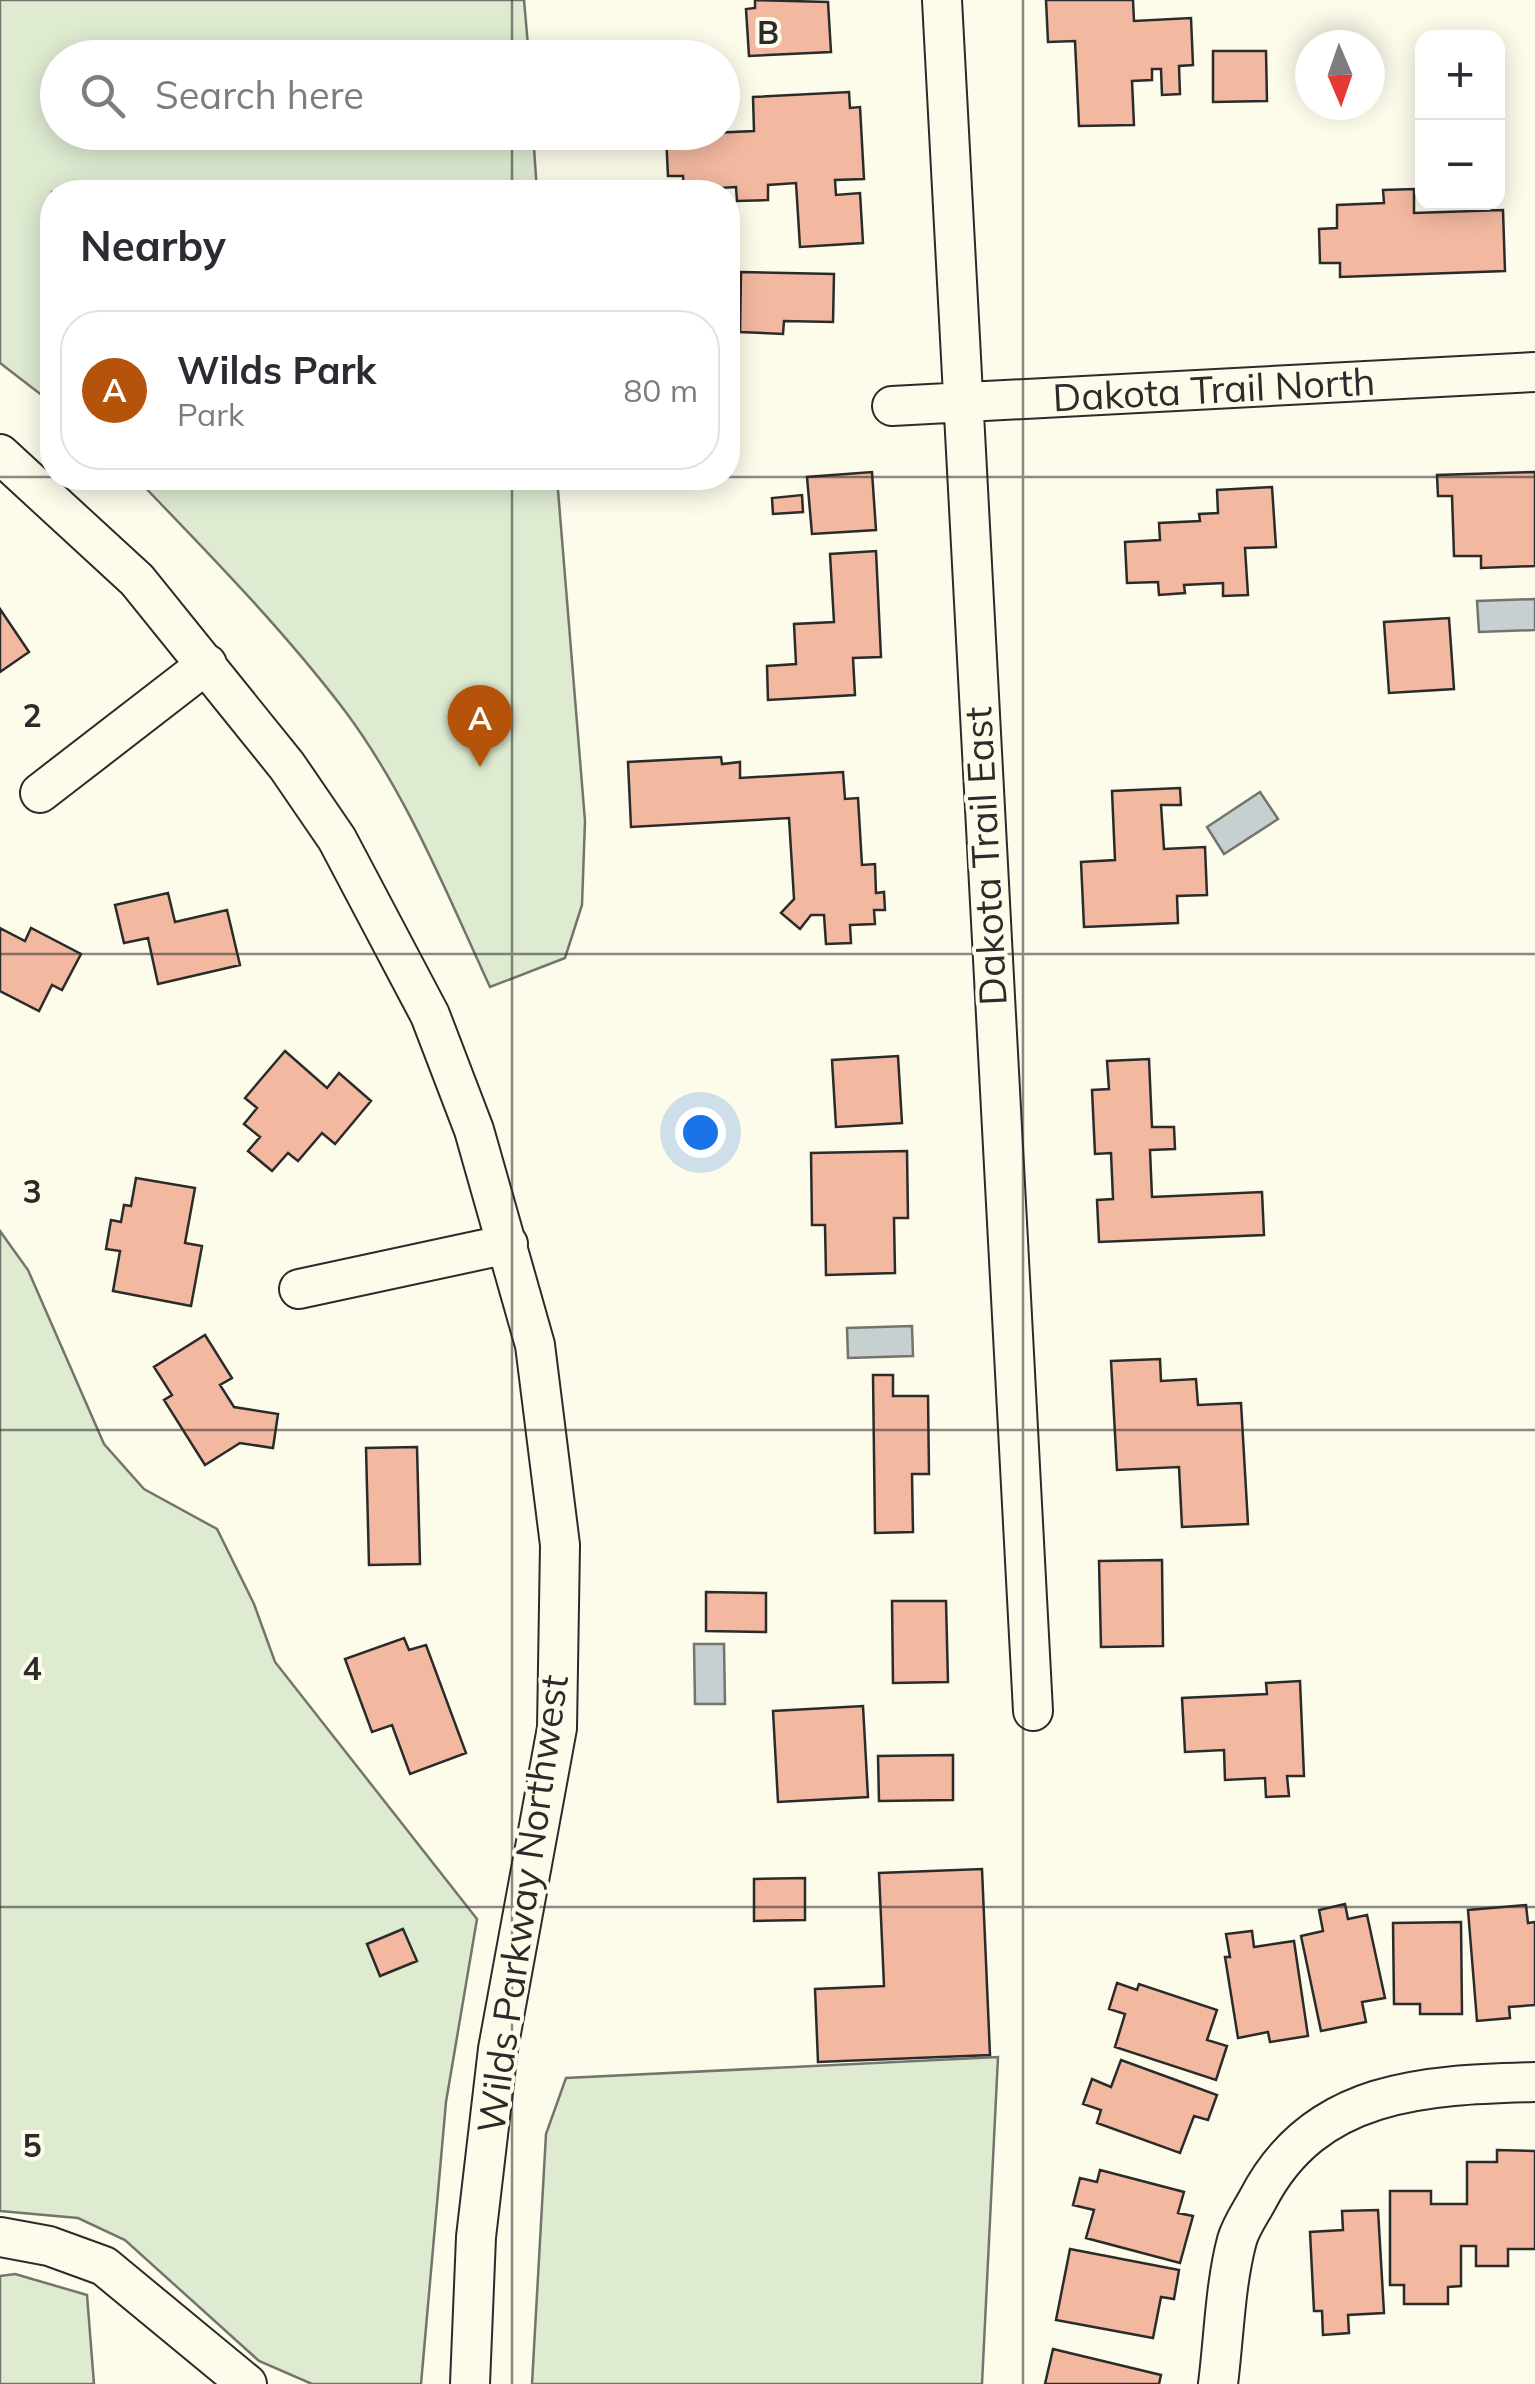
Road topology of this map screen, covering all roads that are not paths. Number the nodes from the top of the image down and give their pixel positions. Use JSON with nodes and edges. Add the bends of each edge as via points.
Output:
{"nodes":[{"id":1,"x":942,"y":0,"type":"edge"},
{"id":2,"x":1535,"y":372,"type":"edge"},
{"id":3,"x":961,"y":403,"type":"junction"},
{"id":4,"x":892,"y":406,"type":"dead end"},
{"id":5,"x":0,"y":454,"type":"edge"},
{"id":6,"x":207,"y":664,"type":"junction"},
{"id":7,"x":40,"y":793,"type":"dead end"},
{"id":8,"x":508,"y":1244,"type":"junction"},
{"id":9,"x":299,"y":1289,"type":"dead end"},
{"id":10,"x":1032,"y":1711,"type":"dead end"},
{"id":11,"x":1535,"y":2082,"type":"edge"},
{"id":12,"x":0,"y":2236,"type":"edge"},
{"id":13,"x":247,"y":2384,"type":"edge"},
{"id":14,"x":470,"y":2384,"type":"edge"},
{"id":15,"x":1218,"y":2384,"type":"edge"}],
"edges":[{"from":1,"to":3,"type":"street","name":"Dakota Trail East"},
{"from":2,"to":3,"type":"street","name":"Dakota Trail North"},
{"from":3,"to":4,"type":"street","name":"Dakota Trail North"},
{"from":3,"to":10,"type":"street","name":"Dakota Trail East"},
{"from":5,"to":6,"type":"street","name":"Wilds Parkway Northwest","via":[[137,580]]},
{"from":6,"to":7,"type":"street"},
{"from":6,"to":8,"type":"street","name":"Wilds Parkway Northwest","via":[[337,839],[382,922],[436,1031]]},
{"from":8,"to":9,"type":"street"},
{"from":8,"to":14,"type":"street","name":"Wilds Parkway Northwest","via":[[535,1345],[548,1442],[560,1546],[560,1633],[556,1728],[498,2049],[476,2237]]},
{"from":11,"to":15,"type":"street","via":[[1381,2097],[1317,2125],[1270,2176],[1238,2238]]},
{"from":12,"to":13,"type":"street","via":[[104,2266]]}]}
